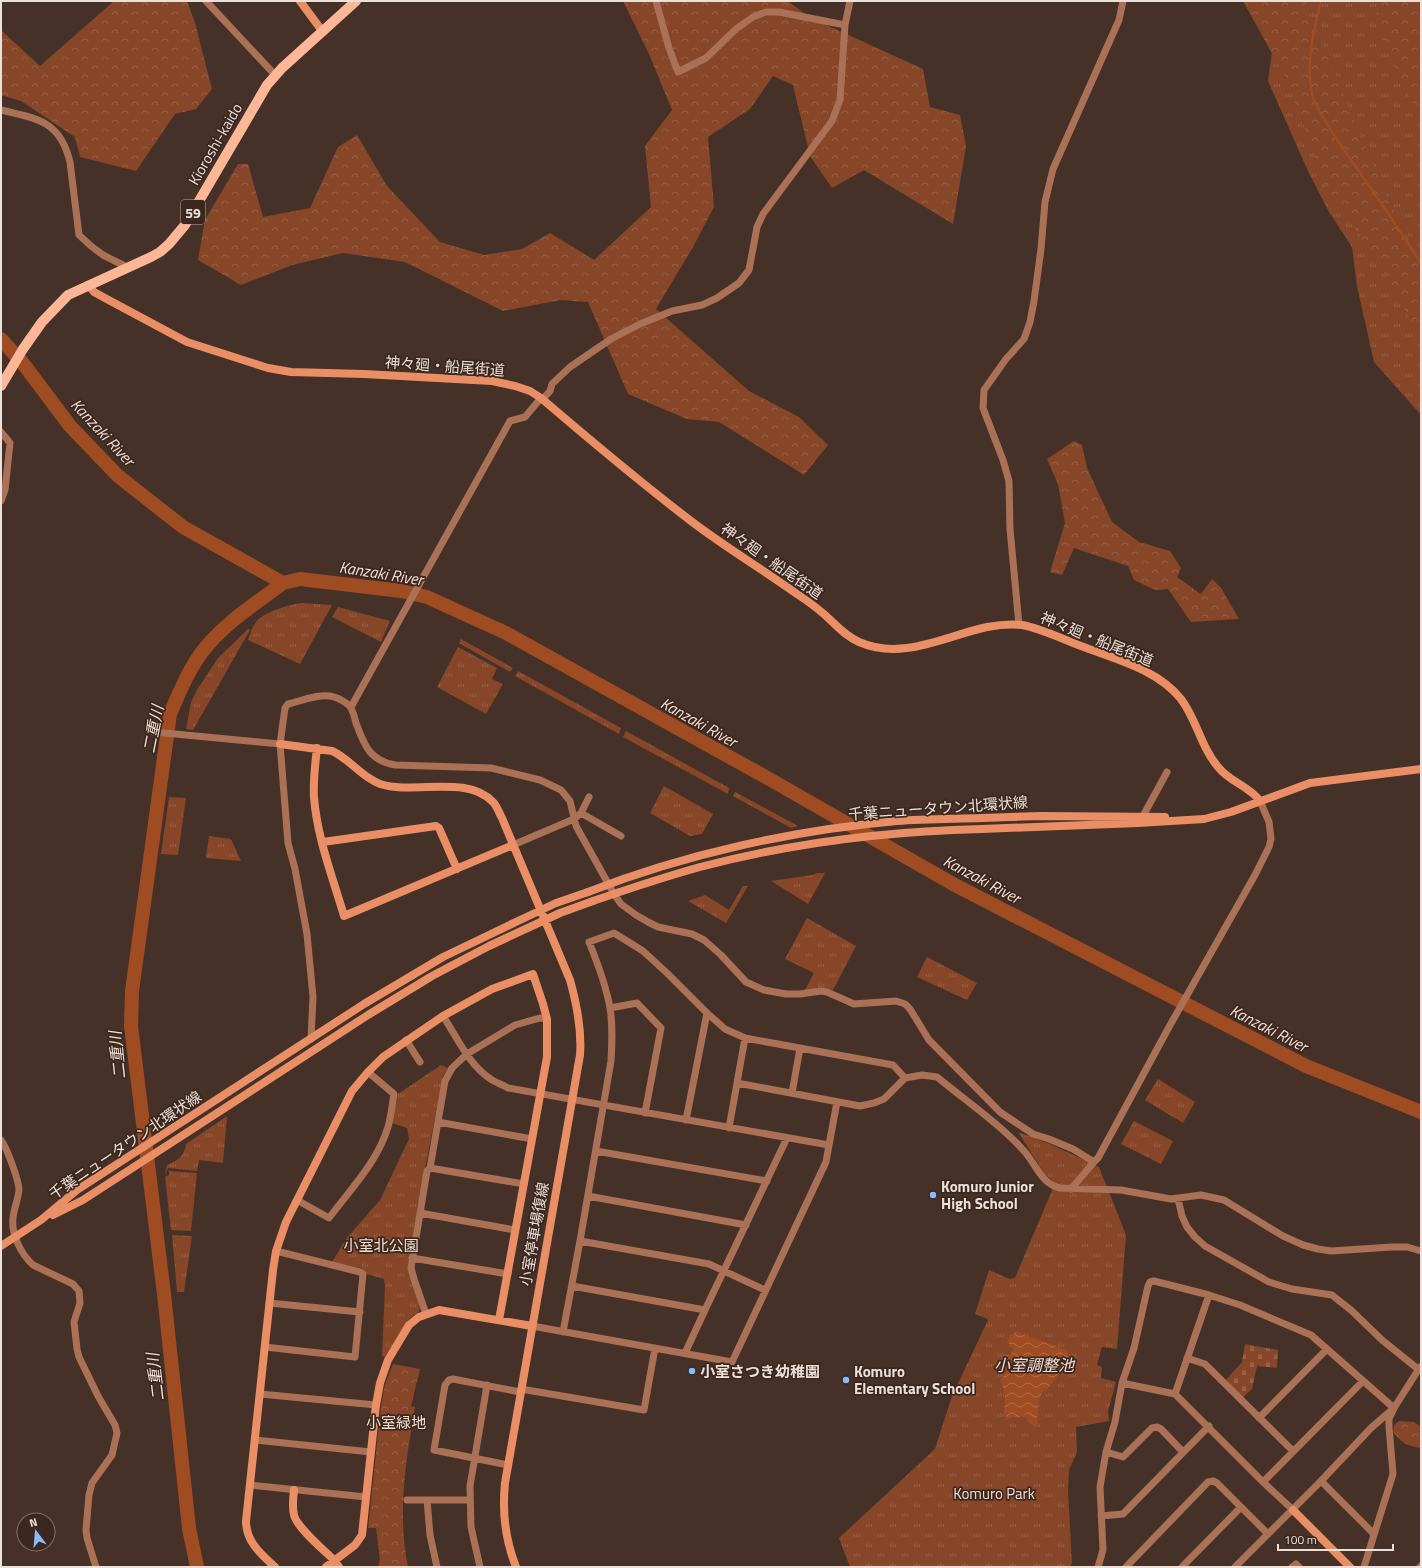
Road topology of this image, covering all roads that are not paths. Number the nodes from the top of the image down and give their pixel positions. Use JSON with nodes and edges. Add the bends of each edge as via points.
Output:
{"nodes":[{"id":1,"x":206,"y":1,"type":"edge"},
{"id":2,"x":300,"y":1,"type":"edge"},
{"id":3,"x":356,"y":1,"type":"edge"},
{"id":4,"x":656,"y":1,"type":"edge"},
{"id":5,"x":850,"y":1,"type":"edge"},
{"id":6,"x":1123,"y":1,"type":"edge"},
{"id":7,"x":845,"y":25,"type":"junction"},
{"id":8,"x":323,"y":32,"type":"junction"},
{"id":9,"x":275,"y":75,"type":"junction"},
{"id":10,"x":1,"y":110,"type":"edge"},
{"id":11,"x":129,"y":268,"type":"junction"},
{"id":12,"x":88,"y":285,"type":"junction"},
{"id":13,"x":1,"y":386,"type":"edge"},
{"id":14,"x":542,"y":399,"type":"junction"},
{"id":15,"x":1,"y":432,"type":"edge"},
{"id":16,"x":1,"y":501,"type":"edge"},
{"id":17,"x":1019,"y":625,"type":"junction"},
{"id":18,"x":351,"y":707,"type":"junction"},
{"id":19,"x":154,"y":732,"type":"dead end"},
{"id":20,"x":280,"y":744,"type":"junction"},
{"id":21,"x":317,"y":748,"type":"junction"},
{"id":22,"x":1421,"y":769,"type":"edge"},
{"id":23,"x":1167,"y":772,"type":"dead end"},
{"id":24,"x":589,"y":797,"type":"dead end"},
{"id":25,"x":1260,"y":801,"type":"junction"},
{"id":26,"x":581,"y":813,"type":"junction"},
{"id":27,"x":1143,"y":816,"type":"junction"},
{"id":28,"x":574,"y":818,"type":"junction"},
{"id":29,"x":1204,"y":819,"type":"junction"},
{"id":30,"x":621,"y":836,"type":"dead end"},
{"id":31,"x":323,"y":842,"type":"junction"},
{"id":32,"x":513,"y":845,"type":"junction"},
{"id":33,"x":457,"y":869,"type":"junction"},
{"id":34,"x":540,"y":910,"type":"junction"},
{"id":35,"x":545,"y":920,"type":"junction"},
{"id":36,"x":610,"y":1008,"type":"junction"},
{"id":37,"x":707,"y":1013,"type":"junction"},
{"id":38,"x":443,"y":1016,"type":"junction"},
{"id":39,"x":547,"y":1019,"type":"junction"},
{"id":40,"x":745,"y":1038,"type":"junction"},
{"id":41,"x":311,"y":1039,"type":"junction"},
{"id":42,"x":406,"y":1040,"type":"junction"},
{"id":43,"x":800,"y":1048,"type":"junction"},
{"id":44,"x":467,"y":1054,"type":"junction"},
{"id":45,"x":420,"y":1062,"type":"dead end"},
{"id":46,"x":368,"y":1072,"type":"junction"},
{"id":47,"x":905,"y":1078,"type":"junction"},
{"id":48,"x":737,"y":1083,"type":"junction"},
{"id":49,"x":792,"y":1093,"type":"junction"},
{"id":50,"x":540,"y":1094,"type":"junction"},
{"id":51,"x":573,"y":1100,"type":"junction"},
{"id":52,"x":837,"y":1102,"type":"junction"},
{"id":53,"x":604,"y":1106,"type":"junction"},
{"id":54,"x":645,"y":1113,"type":"junction"},
{"id":55,"x":686,"y":1120,"type":"junction"},
{"id":56,"x":438,"y":1122,"type":"junction"},
{"id":57,"x":729,"y":1128,"type":"junction"},
{"id":58,"x":787,"y":1138,"type":"junction"},
{"id":59,"x":532,"y":1139,"type":"junction"},
{"id":60,"x":1,"y":1140,"type":"edge"},
{"id":61,"x":829,"y":1145,"type":"junction"},
{"id":62,"x":596,"y":1151,"type":"junction"},
{"id":63,"x":1094,"y":1162,"type":"junction"},
{"id":64,"x":430,"y":1168,"type":"junction"},
{"id":65,"x":767,"y":1181,"type":"junction"},
{"id":66,"x":524,"y":1184,"type":"junction"},
{"id":67,"x":1077,"y":1189,"type":"junction"},
{"id":68,"x":588,"y":1196,"type":"junction"},
{"id":69,"x":1178,"y":1199,"type":"junction"},
{"id":70,"x":297,"y":1200,"type":"junction"},
{"id":71,"x":420,"y":1213,"type":"junction"},
{"id":72,"x":41,"y":1220,"type":"junction"},
{"id":73,"x":746,"y":1225,"type":"junction"},
{"id":74,"x":515,"y":1230,"type":"junction"},
{"id":75,"x":16,"y":1236,"type":"junction"},
{"id":76,"x":580,"y":1241,"type":"junction"},
{"id":77,"x":1,"y":1246,"type":"edge"},
{"id":78,"x":276,"y":1251,"type":"junction"},
{"id":79,"x":1421,"y":1251,"type":"edge"},
{"id":80,"x":412,"y":1258,"type":"junction"},
{"id":81,"x":724,"y":1270,"type":"junction"},
{"id":82,"x":508,"y":1274,"type":"junction"},
{"id":83,"x":572,"y":1286,"type":"junction"},
{"id":84,"x":765,"y":1290,"type":"junction"},
{"id":85,"x":1209,"y":1295,"type":"junction"},
{"id":86,"x":270,"y":1303,"type":"junction"},
{"id":87,"x":706,"y":1310,"type":"junction"},
{"id":88,"x":360,"y":1312,"type":"junction"},
{"id":89,"x":426,"y":1314,"type":"junction"},
{"id":90,"x":500,"y":1320,"type":"junction"},
{"id":91,"x":532,"y":1326,"type":"junction"},
{"id":92,"x":563,"y":1332,"type":"junction"},
{"id":93,"x":265,"y":1347,"type":"junction"},
{"id":94,"x":655,"y":1348,"type":"junction"},
{"id":95,"x":1327,"y":1349,"type":"junction"},
{"id":96,"x":685,"y":1353,"type":"junction"},
{"id":97,"x":1187,"y":1358,"type":"junction"},
{"id":98,"x":1420,"y":1367,"type":"edge"},
{"id":99,"x":1363,"y":1380,"type":"junction"},
{"id":100,"x":1122,"y":1383,"type":"junction"},
{"id":101,"x":487,"y":1385,"type":"junction"},
{"id":102,"x":520,"y":1390,"type":"junction"},
{"id":103,"x":260,"y":1394,"type":"junction"},
{"id":104,"x":1175,"y":1394,"type":"junction"},
{"id":105,"x":376,"y":1405,"type":"junction"},
{"id":106,"x":1394,"y":1408,"type":"junction"},
{"id":107,"x":1260,"y":1418,"type":"junction"},
{"id":108,"x":1209,"y":1426,"type":"junction"},
{"id":109,"x":255,"y":1440,"type":"junction"},
{"id":110,"x":1293,"y":1451,"type":"junction"},
{"id":111,"x":371,"y":1452,"type":"junction"},
{"id":112,"x":1106,"y":1452,"type":"junction"},
{"id":113,"x":1183,"y":1452,"type":"junction"},
{"id":114,"x":474,"y":1458,"type":"junction"},
{"id":115,"x":508,"y":1465,"type":"junction"},
{"id":116,"x":1321,"y":1481,"type":"junction"},
{"id":117,"x":1263,"y":1482,"type":"junction"},
{"id":118,"x":250,"y":1485,"type":"junction"},
{"id":119,"x":294,"y":1490,"type":"junction"},
{"id":120,"x":366,"y":1497,"type":"junction"},
{"id":121,"x":407,"y":1500,"type":"dead end"},
{"id":122,"x":427,"y":1500,"type":"junction"},
{"id":123,"x":470,"y":1500,"type":"junction"},
{"id":124,"x":1241,"y":1507,"type":"junction"},
{"id":125,"x":1293,"y":1510,"type":"junction"},
{"id":126,"x":1101,"y":1516,"type":"junction"},
{"id":127,"x":1373,"y":1533,"type":"junction"},
{"id":128,"x":1268,"y":1534,"type":"junction"},
{"id":129,"x":337,"y":1564,"type":"edge"},
{"id":130,"x":96,"y":1567,"type":"edge"},
{"id":131,"x":275,"y":1567,"type":"edge"},
{"id":132,"x":326,"y":1567,"type":"edge"},
{"id":133,"x":437,"y":1567,"type":"edge"},
{"id":134,"x":480,"y":1567,"type":"edge"},
{"id":135,"x":516,"y":1567,"type":"edge"},
{"id":136,"x":1098,"y":1567,"type":"edge"},
{"id":137,"x":1126,"y":1567,"type":"edge"},
{"id":138,"x":1182,"y":1567,"type":"edge"},
{"id":139,"x":1235,"y":1567,"type":"edge"},
{"id":140,"x":1292,"y":1567,"type":"edge"},
{"id":141,"x":1299,"y":1567,"type":"edge"},
{"id":142,"x":1350,"y":1567,"type":"edge"},
{"id":143,"x":1364,"y":1567,"type":"edge"}],
"edges":[{"from":1,"to":9,"type":"street"},
{"from":2,"to":8,"type":"street"},
{"from":3,"to":8,"type":"main road","name":"Kioroshi-kaido","number":"59"},
{"from":4,"to":7,"type":"street","via":[[678,72],[706,58],[736,29],[766,12],[779,12]]},
{"from":5,"to":7,"type":"street"},
{"from":6,"to":17,"type":"street","via":[[1119,20],[1052,169],[1045,202],[1034,301],[1024,339],[984,390],[983,408],[1009,481],[1010,529]]},
{"from":7,"to":14,"type":"street","via":[[840,100],[834,116],[763,214],[757,227],[749,270],[739,282],[717,298],[672,311],[612,339],[570,367],[552,384],[550,391]]},
{"from":8,"to":9,"type":"main road","name":"Kioroshi-kaido","number":"59"},
{"from":9,"to":11,"type":"main road","name":"Kioroshi-kaido","number":"59","via":[[185,225],[160,252]]},
{"from":10,"to":11,"type":"street","via":[[39,119],[57,131],[68,152],[79,235],[103,255]]},
{"from":11,"to":12,"type":"main road","name":"Kioroshi-kaido","number":"59"},
{"from":12,"to":13,"type":"main road","name":"Kioroshi-kaido","number":"59","via":[[59,303],[42,322]]},
{"from":12,"to":14,"type":"street","name":"神々廻・船尾街道","via":[[94,292],[187,342],[268,368],[291,372],[492,381],[530,391]]},
{"from":14,"to":17,"type":"street","name":"神々廻・船尾街道","via":[[666,501],[725,546],[813,605],[858,642],[885,650],[900,650],[989,627]]},
{"from":14,"to":18,"type":"street","via":[[525,417],[510,421]]},
{"from":15,"to":16,"type":"street","via":[[10,443],[5,490]]},
{"from":17,"to":25,"type":"street","name":"神々廻・船尾街道","via":[[1036,628],[1118,660],[1164,683],[1188,710],[1211,759],[1220,771]]},
{"from":18,"to":20,"type":"street","via":[[331,696],[288,704],[285,708]]},
{"from":18,"to":28,"type":"street","via":[[367,748],[380,760],[395,765],[491,768],[540,780],[565,792]]},
{"from":19,"to":20,"type":"street"},
{"from":20,"to":21,"type":"street","name":"小室停車場復線"},
{"from":20,"to":41,"type":"street","via":[[288,843],[296,869],[307,934],[312,998]]},
{"from":21,"to":31,"type":"street","via":[[314,797]]},
{"from":21,"to":32,"type":"street","name":"小室停車場復線","via":[[339,754],[369,779],[386,786],[457,787],[476,791],[494,803]]},
{"from":22,"to":25,"type":"street","via":[[1310,783]]},
{"from":23,"to":27,"type":"street"},
{"from":24,"to":26,"type":"street"},
{"from":25,"to":29,"type":"street","name":"千葉ニュータウン北環状線"},
{"from":25,"to":63,"type":"street","via":[[1269,822],[1269,846]]},
{"from":26,"to":28,"type":"street"},
{"from":26,"to":30,"type":"street"},
{"from":27,"to":29,"type":"street","name":"千葉ニュータウン北環状線"},
{"from":27,"to":34,"type":"street","name":"千葉ニュータウン北環状線","bridge":true,"via":[[1041,816],[897,822],[792,836],[699,856],[614,882]]},
{"from":28,"to":32,"type":"street"},
{"from":28,"to":63,"type":"street","via":[[614,894],[621,904],[636,915],[658,927],[692,934],[704,940],[746,982],[764,990],[786,994],[821,991],[854,1004],[896,1001],[905,1004],[929,1040],[1000,1112],[1033,1134],[1055,1141]]},
{"from":29,"to":35,"type":"street","name":"千葉ニュータウン北環状線","bridge":true,"via":[[938,830],[862,836],[787,848],[700,867],[593,901]]},
{"from":31,"to":33,"type":"street","via":[[436,826]]},
{"from":31,"to":33,"type":"street","via":[[344,916]]},
{"from":32,"to":33,"type":"street"},
{"from":32,"to":34,"type":"street","name":"小室停車場復線"},
{"from":34,"to":35,"type":"street","name":"小室停車場復線"},
{"from":34,"to":41,"type":"street","name":"千葉ニュータウン北環状線","via":[[443,957]]},
{"from":35,"to":51,"type":"street","name":"小室停車場復線","via":[[570,980],[580,1019],[580,1055]]},
{"from":35,"to":72,"type":"street","name":"千葉ニュータウン北環状線","via":[[432,976],[83,1200]]},
{"from":36,"to":37,"type":"street","via":[[590,942],[614,933],[643,951],[668,972]]},
{"from":36,"to":53,"type":"street","via":[[611,1061]]},
{"from":36,"to":54,"type":"street","via":[[637,1003],[661,1028]]},
{"from":37,"to":40,"type":"street","via":[[726,1029]]},
{"from":37,"to":55,"type":"street"},
{"from":38,"to":39,"type":"street","via":[[492,988],[533,974]]},
{"from":38,"to":42,"type":"street"},
{"from":38,"to":44,"type":"street"},
{"from":39,"to":44,"type":"street","via":[[540,1018],[515,1025]]},
{"from":39,"to":50,"type":"street","via":[[547,1057]]},
{"from":40,"to":43,"type":"street"},
{"from":40,"to":48,"type":"street"},
{"from":41,"to":72,"type":"street","name":"千葉ニュータウン北環状線","via":[[77,1190]]},
{"from":42,"to":45,"type":"street"},
{"from":42,"to":46,"type":"street"},
{"from":43,"to":47,"type":"street","via":[[893,1065]]},
{"from":43,"to":49,"type":"street"},
{"from":44,"to":50,"type":"street","via":[[478,1069],[491,1080],[508,1088]]},
{"from":44,"to":56,"type":"street","via":[[452,1068],[445,1080]]},
{"from":46,"to":70,"type":"street","via":[[352,1092]]},
{"from":46,"to":70,"type":"street","via":[[394,1094],[388,1128],[375,1155],[329,1218]]},
{"from":47,"to":52,"type":"street","via":[[884,1099],[874,1103],[860,1106]]},
{"from":47,"to":67,"type":"street","via":[[922,1075],[936,1077],[1014,1140],[1048,1184],[1053,1187]]},
{"from":48,"to":49,"type":"street"},
{"from":48,"to":57,"type":"street"},
{"from":49,"to":52,"type":"street"},
{"from":50,"to":51,"type":"street"},
{"from":50,"to":59,"type":"street"},
{"from":51,"to":53,"type":"street"},
{"from":51,"to":91,"type":"street","name":"小室停車場復線"},
{"from":52,"to":61,"type":"street"},
{"from":53,"to":54,"type":"street"},
{"from":53,"to":62,"type":"street"},
{"from":54,"to":55,"type":"street"},
{"from":55,"to":57,"type":"street"},
{"from":56,"to":59,"type":"street"},
{"from":56,"to":64,"type":"street"},
{"from":57,"to":58,"type":"street"},
{"from":58,"to":61,"type":"street"},
{"from":58,"to":65,"type":"street"},
{"from":59,"to":66,"type":"street"},
{"from":60,"to":75,"type":"street","via":[[18,1187],[13,1216]]},
{"from":61,"to":84,"type":"street","via":[[826,1162]]},
{"from":62,"to":65,"type":"street"},
{"from":62,"to":68,"type":"street"},
{"from":63,"to":67,"type":"street"},
{"from":64,"to":66,"type":"street"},
{"from":64,"to":71,"type":"street","via":[[427,1171]]},
{"from":65,"to":73,"type":"street"},
{"from":66,"to":74,"type":"street"},
{"from":67,"to":69,"type":"street","via":[[1108,1190]]},
{"from":68,"to":73,"type":"street"},
{"from":68,"to":76,"type":"street"},
{"from":69,"to":79,"type":"street","via":[[1201,1195],[1219,1198],[1283,1236],[1318,1249],[1331,1251],[1407,1247]]},
{"from":69,"to":98,"type":"street","via":[[1187,1227],[1206,1246],[1269,1282],[1292,1289],[1332,1295],[1382,1340]]},
{"from":70,"to":78,"type":"street"},
{"from":71,"to":74,"type":"street"},
{"from":71,"to":80,"type":"street"},
{"from":72,"to":75,"type":"street"},
{"from":73,"to":81,"type":"street"},
{"from":74,"to":82,"type":"street"},
{"from":75,"to":77,"type":"street"},
{"from":75,"to":130,"type":"street","via":[[22,1252],[32,1265],[73,1284],[79,1291],[80,1303],[74,1322],[79,1357],[117,1433],[112,1455],[92,1483],[89,1495],[86,1530]]},
{"from":76,"to":81,"type":"street","via":[[709,1264]]},
{"from":76,"to":83,"type":"street"},
{"from":78,"to":86,"type":"street"},
{"from":78,"to":88,"type":"street","via":[[363,1274]]},
{"from":80,"to":82,"type":"street"},
{"from":80,"to":89,"type":"street","via":[[411,1268]]},
{"from":81,"to":84,"type":"street"},
{"from":81,"to":87,"type":"street"},
{"from":82,"to":90,"type":"street"},
{"from":83,"to":87,"type":"street"},
{"from":83,"to":92,"type":"street"},
{"from":84,"to":96,"type":"street","via":[[732,1362]]},
{"from":85,"to":95,"type":"street","via":[[1240,1305],[1311,1335]]},
{"from":85,"to":97,"type":"street"},
{"from":85,"to":100,"type":"street","via":[[1150,1282],[1134,1348]]},
{"from":86,"to":88,"type":"street"},
{"from":86,"to":93,"type":"street"},
{"from":87,"to":96,"type":"street"},
{"from":88,"to":93,"type":"street","via":[[355,1357]]},
{"from":89,"to":90,"type":"street","via":[[444,1311]]},
{"from":89,"to":105,"type":"street","via":[[409,1325],[388,1360]]},
{"from":90,"to":91,"type":"street"},
{"from":91,"to":92,"type":"street"},
{"from":91,"to":102,"type":"street","name":"小室停車場復線"},
{"from":92,"to":94,"type":"street"},
{"from":93,"to":103,"type":"street"},
{"from":94,"to":96,"type":"street"},
{"from":94,"to":102,"type":"street","via":[[644,1410]]},
{"from":95,"to":99,"type":"street"},
{"from":95,"to":107,"type":"street"},
{"from":97,"to":104,"type":"street"},
{"from":97,"to":107,"type":"street","via":[[1205,1364]]},
{"from":98,"to":106,"type":"street"},
{"from":99,"to":106,"type":"street"},
{"from":99,"to":110,"type":"street"},
{"from":100,"to":104,"type":"street"},
{"from":100,"to":112,"type":"street"},
{"from":101,"to":102,"type":"street"},
{"from":101,"to":114,"type":"street"},
{"from":101,"to":114,"type":"street","via":[[453,1379],[445,1385],[434,1450]]},
{"from":102,"to":115,"type":"street","name":"小室停車場復線"},
{"from":103,"to":105,"type":"street"},
{"from":103,"to":109,"type":"street"},
{"from":104,"to":108,"type":"street"},
{"from":105,"to":111,"type":"street"},
{"from":106,"to":116,"type":"street","via":[[1371,1428]]},
{"from":106,"to":127,"type":"street","via":[[1389,1419],[1393,1474]]},
{"from":107,"to":110,"type":"street"},
{"from":108,"to":113,"type":"street"},
{"from":108,"to":117,"type":"street"},
{"from":109,"to":111,"type":"street"},
{"from":109,"to":118,"type":"street"},
{"from":110,"to":117,"type":"street"},
{"from":111,"to":120,"type":"street"},
{"from":112,"to":113,"type":"street","via":[[1123,1456],[1156,1427]]},
{"from":112,"to":126,"type":"street","via":[[1100,1487]]},
{"from":113,"to":126,"type":"street","via":[[1123,1514]]},
{"from":114,"to":115,"type":"street"},
{"from":114,"to":123,"type":"street"},
{"from":115,"to":135,"type":"street","name":"小室停車場復線","via":[[503,1511]]},
{"from":116,"to":125,"type":"street"},
{"from":116,"to":127,"type":"street"},
{"from":117,"to":125,"type":"street"},
{"from":118,"to":119,"type":"street"},
{"from":118,"to":131,"type":"street","via":[[246,1521],[248,1535],[256,1548]]},
{"from":119,"to":120,"type":"street"},
{"from":119,"to":129,"type":"street","via":[[294,1516],[301,1527]]},
{"from":120,"to":129,"type":"street","via":[[362,1535]]},
{"from":121,"to":122,"type":"street"},
{"from":122,"to":123,"type":"street"},
{"from":122,"to":133,"type":"street","via":[[430,1535]]},
{"from":123,"to":134,"type":"street","via":[[471,1527]]},
{"from":124,"to":128,"type":"street"},
{"from":124,"to":137,"type":"street","via":[[1217,1483],[1208,1482]]},
{"from":124,"to":138,"type":"street"},
{"from":125,"to":128,"type":"street"},
{"from":125,"to":142,"type":"street"},
{"from":126,"to":136,"type":"street","via":[[1103,1550]]},
{"from":127,"to":143,"type":"street"},
{"from":128,"to":139,"type":"street"},
{"from":129,"to":132,"type":"street"},
{"from":140,"to":141,"type":"street","via":[[1296,1564]]}]}
